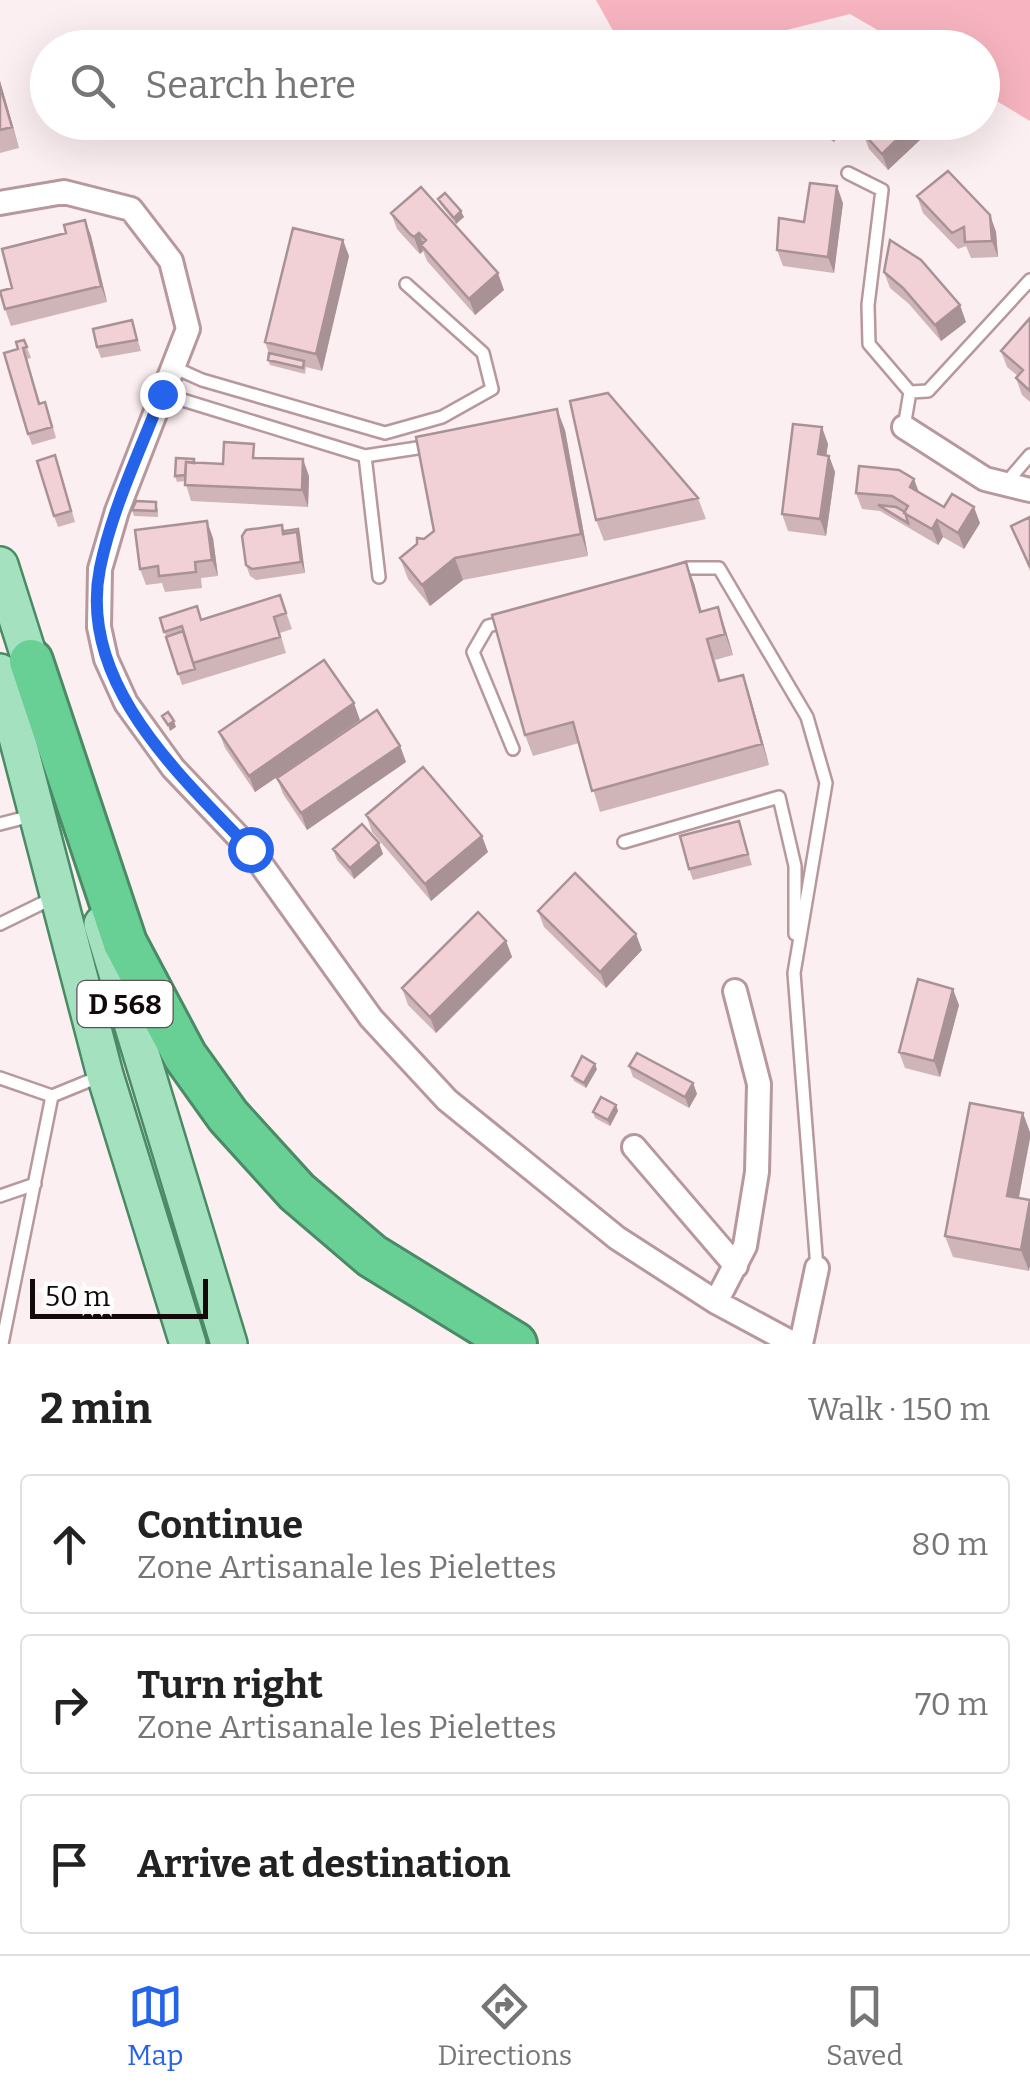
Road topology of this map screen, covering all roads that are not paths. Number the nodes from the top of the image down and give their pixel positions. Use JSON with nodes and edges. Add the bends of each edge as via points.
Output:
{"nodes":[{"id":1,"x":848,"y":173,"type":"dead end"},
{"id":2,"x":0,"y":203,"type":"edge"},
{"id":3,"x":1030,"y":280,"type":"edge"},
{"id":4,"x":406,"y":284,"type":"dead end"},
{"id":5,"x":173,"y":367,"type":"junction"},
{"id":6,"x":910,"y":392,"type":"junction"},
{"id":7,"x":162,"y":394,"type":"junction"},
{"id":8,"x":904,"y":427,"type":"joint"},
{"id":9,"x":451,"y":442,"type":"edge"},
{"id":10,"x":1030,"y":455,"type":"edge"},
{"id":11,"x":365,"y":456,"type":"junction"},
{"id":12,"x":1006,"y":484,"type":"junction"},
{"id":13,"x":1030,"y":490,"type":"edge"},
{"id":14,"x":0,"y":565,"type":"edge"},
{"id":15,"x":670,"y":574,"type":"edge"},
{"id":16,"x":379,"y":576,"type":"dead end"},
{"id":17,"x":525,"y":616,"type":"edge"},
{"id":18,"x":16,"y":666,"type":"edge"},
{"id":19,"x":513,"y":749,"type":"dead end"},
{"id":20,"x":36,"y":815,"type":"junction"},
{"id":21,"x":0,"y":824,"type":"edge"},
{"id":22,"x":624,"y":842,"type":"dead end"},
{"id":23,"x":57,"y":896,"type":"junction"},
{"id":24,"x":0,"y":924,"type":"edge"},
{"id":25,"x":794,"y":973,"type":"junction"},
{"id":26,"x":735,"y":991,"type":"dead end"},
{"id":27,"x":105,"y":1075,"type":"junction"},
{"id":28,"x":0,"y":1078,"type":"edge"},
{"id":29,"x":52,"y":1096,"type":"junction"},
{"id":30,"x":634,"y":1147,"type":"dead end"},
{"id":31,"x":35,"y":1184,"type":"junction"},
{"id":32,"x":0,"y":1196,"type":"edge"},
{"id":33,"x":736,"y":1266,"type":"junction"},
{"id":34,"x":817,"y":1268,"type":"joint"},
{"id":35,"x":716,"y":1302,"type":"junction"},
{"id":36,"x":2,"y":1344,"type":"edge"},
{"id":37,"x":188,"y":1344,"type":"edge"},
{"id":38,"x":230,"y":1344,"type":"edge"},
{"id":39,"x":515,"y":1344,"type":"edge"},
{"id":40,"x":798,"y":1344,"type":"edge"}],
"edges":[{"from":1,"to":6,"type":"lane","via":[[882,190],[869,344]]},
{"from":2,"to":5,"type":"street","via":[[64,192],[131,209],[172,261],[188,328]]},
{"from":3,"to":6,"type":"lane","via":[[928,391]]},
{"from":4,"to":5,"type":"lane","via":[[484,353],[492,390],[442,417],[385,433]]},
{"from":5,"to":7,"type":"street"},
{"from":6,"to":8,"type":"lane"},
{"from":7,"to":11,"type":"lane"},
{"from":7,"to":35,"type":"street","via":[[100,569],[99,627],[126,703],[173,768],[250,849],[412,1066],[616,1238]]},
{"from":8,"to":12,"type":"street","via":[[986,479]]},
{"from":9,"to":11,"type":"lane"},
{"from":10,"to":12,"type":"lane"},
{"from":11,"to":16,"type":"lane"},
{"from":12,"to":13,"type":"street"},
{"from":14,"to":18,"type":"main road","number":"D 568"},
{"from":15,"to":25,"type":"lane","via":[[719,568],[807,716],[826,783]]},
{"from":17,"to":19,"type":"lane","via":[[488,626],[474,652]]},
{"from":18,"to":20,"type":"main road","number":"D 568"},
{"from":18,"to":38,"type":"main road","number":"D 568"},
{"from":18,"to":39,"type":"highway","via":[[124,943],[150,996],[228,1116],[297,1192],[372,1256]]},
{"from":20,"to":21,"type":"lane"},
{"from":20,"to":23,"type":"main road","number":"D 568"},
{"from":22,"to":25,"type":"lane","via":[[779,796],[795,866]]},
{"from":23,"to":24,"type":"lane"},
{"from":23,"to":27,"type":"main road","number":"D 568"},
{"from":25,"to":34,"type":"lane"},
{"from":26,"to":33,"type":"street","via":[[759,1084],[753,1205]]},
{"from":27,"to":29,"type":"lane"},
{"from":27,"to":37,"type":"main road","number":"D 568"},
{"from":28,"to":29,"type":"lane"},
{"from":29,"to":31,"type":"lane"},
{"from":30,"to":33,"type":"street"},
{"from":31,"to":32,"type":"lane"},
{"from":31,"to":36,"type":"lane"},
{"from":33,"to":35,"type":"street"},
{"from":34,"to":40,"type":"street"},
{"from":35,"to":40,"type":"street"}]}
